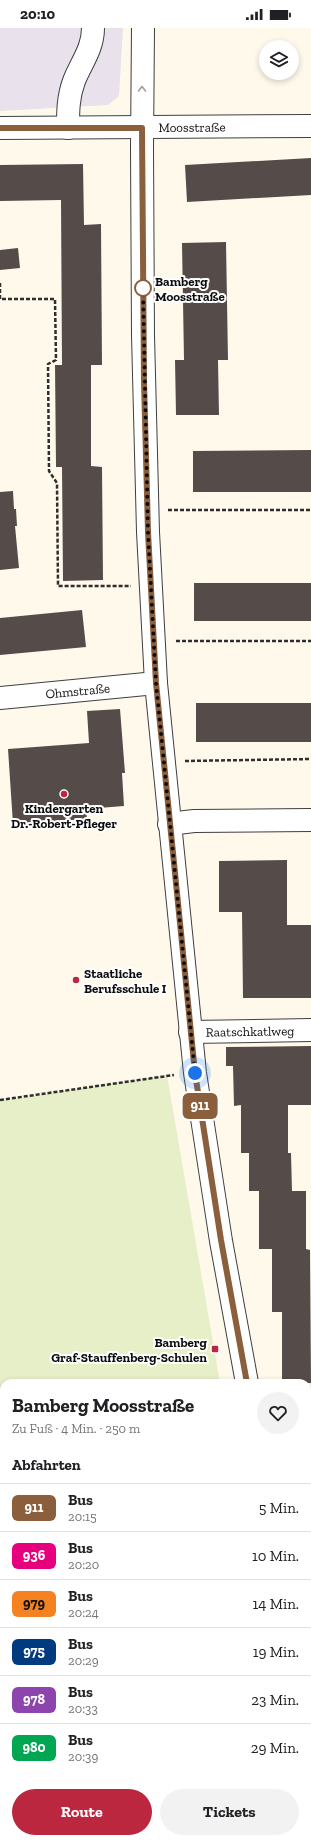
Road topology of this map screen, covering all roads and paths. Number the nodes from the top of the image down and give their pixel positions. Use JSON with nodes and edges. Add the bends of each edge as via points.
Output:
{"nodes":[{"id":1,"x":93,"y":28,"type":"edge"},
{"id":2,"x":143,"y":28,"type":"edge"},
{"id":3,"x":311,"y":126,"type":"edge"},
{"id":4,"x":0,"y":128,"type":"edge"},
{"id":5,"x":68,"y":128,"type":"junction"},
{"id":6,"x":142,"y":128,"type":"junction"},
{"id":7,"x":0,"y":283,"type":"edge"},
{"id":8,"x":148,"y":510,"type":"junction"},
{"id":9,"x":311,"y":510,"type":"edge"},
{"id":10,"x":151,"y":586,"type":"junction"},
{"id":11,"x":154,"y":641,"type":"junction"},
{"id":12,"x":311,"y":641,"type":"edge"},
{"id":13,"x":156,"y":683,"type":"junction"},
{"id":14,"x":0,"y":698,"type":"edge"},
{"id":15,"x":311,"y":759,"type":"edge"},
{"id":16,"x":163,"y":762,"type":"junction"},
{"id":17,"x":311,"y":820,"type":"edge"},
{"id":18,"x":169,"y":824,"type":"junction"},
{"id":19,"x":311,"y":1030,"type":"edge"},
{"id":20,"x":190,"y":1032,"type":"junction"},
{"id":21,"x":195,"y":1073,"type":"junction"},
{"id":22,"x":0,"y":1100,"type":"edge"},
{"id":23,"x":246,"y":1379,"type":"edge"}],
"edges":[{"from":1,"to":5,"type":"street","via":[[93,39],[69,98]]},
{"from":6,"to":2,"type":"street","one_way":true},
{"from":3,"to":6,"type":"street","name":"Moosstraße"},
{"from":4,"to":5,"type":"street","name":"Moosstraße"},
{"from":5,"to":6,"type":"street","name":"Moosstraße"},
{"from":6,"to":8,"type":"street"},
{"from":7,"to":10,"type":"path","via":[[0,299],[55,299],[56,360],[48,364],[49,471],[57,483],[58,586]]},
{"from":8,"to":9,"type":"path"},
{"from":8,"to":10,"type":"street"},
{"from":10,"to":11,"type":"street"},
{"from":11,"to":12,"type":"path"},
{"from":11,"to":13,"type":"street"},
{"from":13,"to":14,"type":"street","name":"Ohmstraße"},
{"from":13,"to":16,"type":"street"},
{"from":15,"to":16,"type":"path"},
{"from":16,"to":18,"type":"street"},
{"from":17,"to":18,"type":"street","via":[[194,821]]},
{"from":18,"to":20,"type":"street"},
{"from":19,"to":20,"type":"street","name":"Raatschkatlweg"},
{"from":20,"to":21,"type":"street"},
{"from":21,"to":22,"type":"path"},
{"from":21,"to":23,"type":"street"}]}
